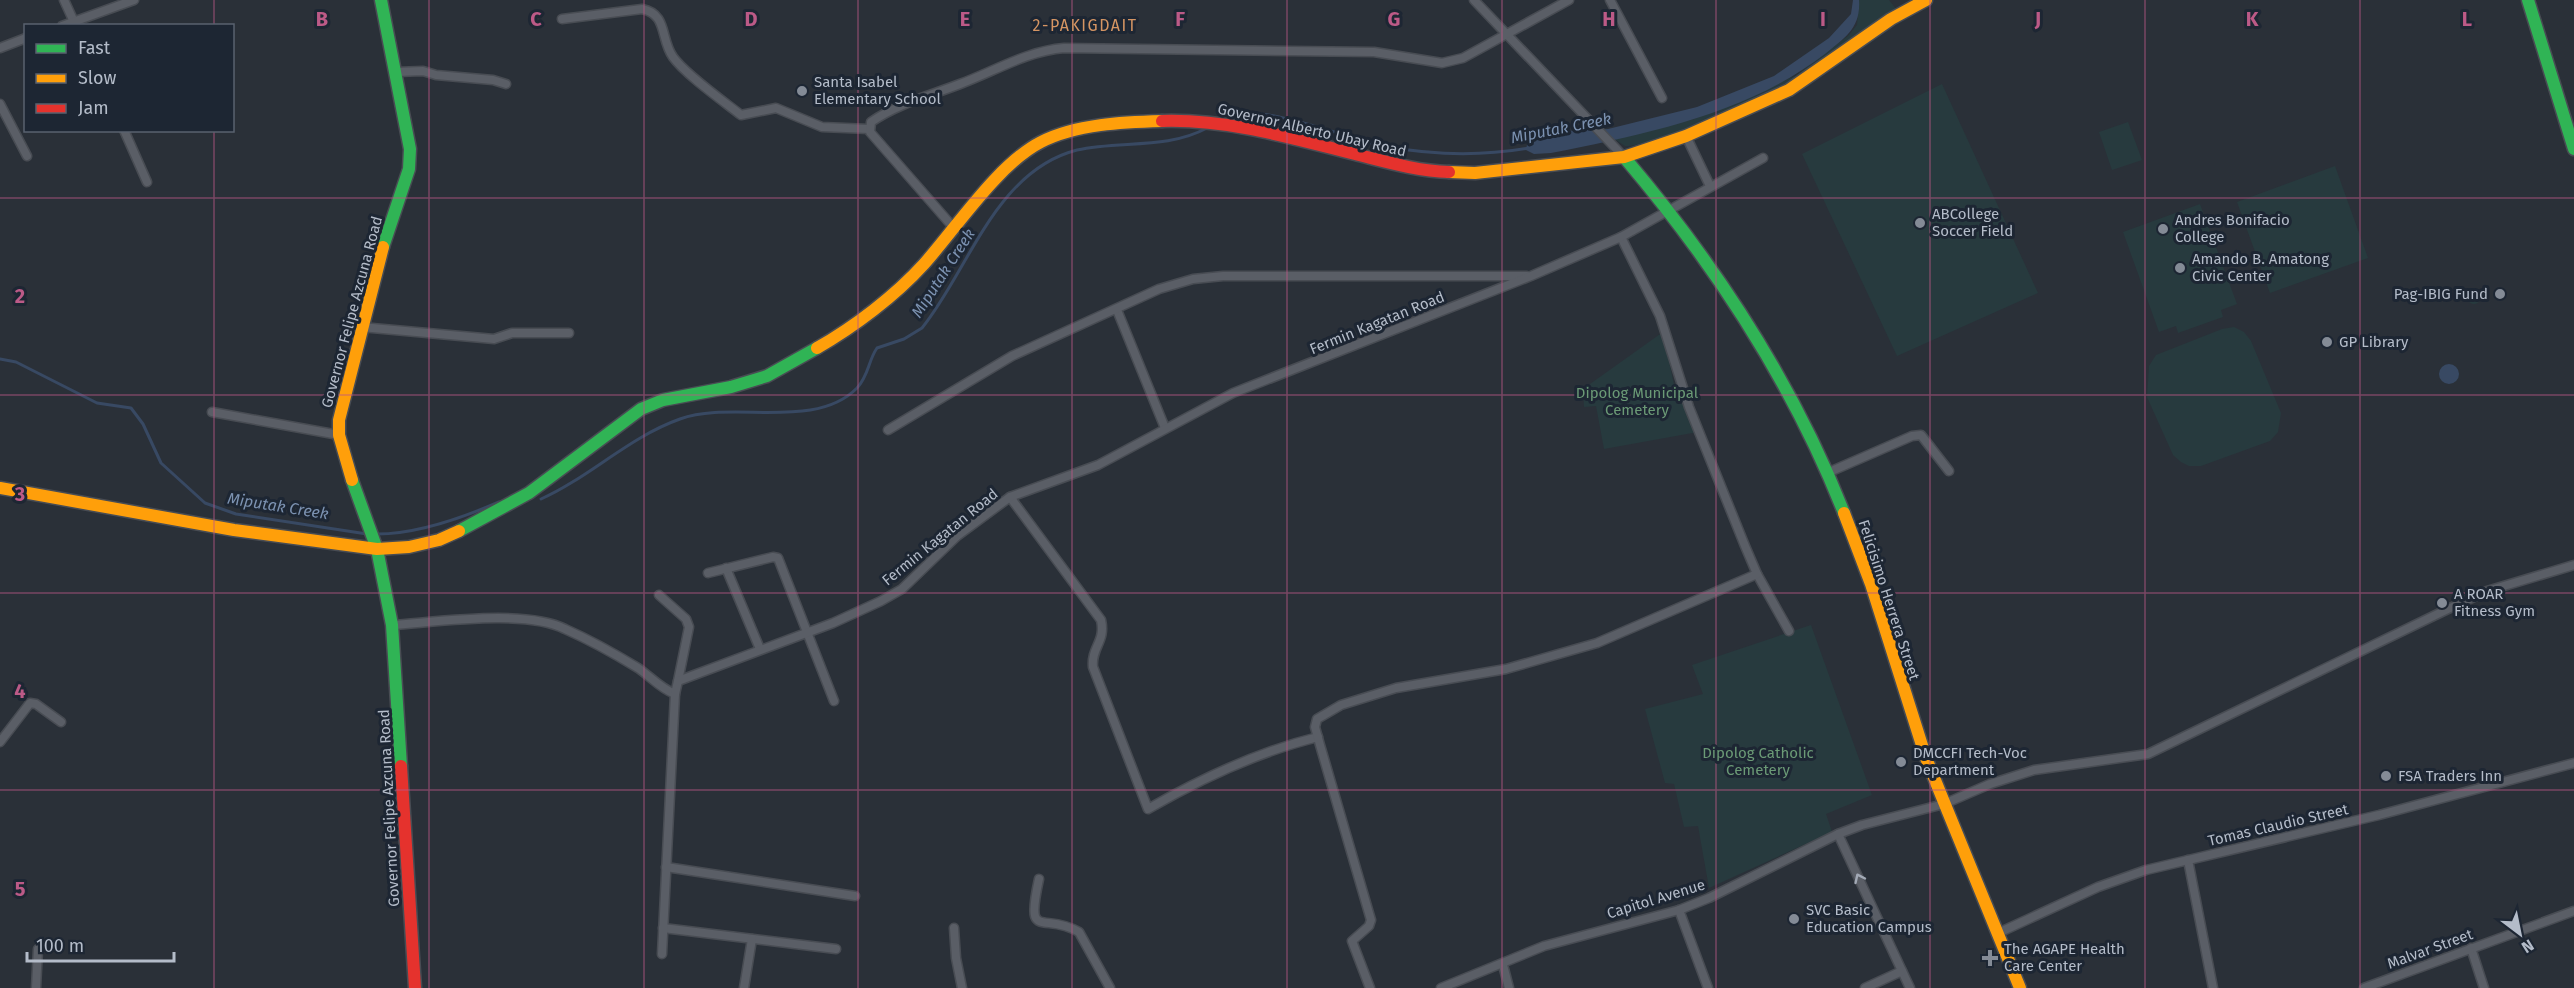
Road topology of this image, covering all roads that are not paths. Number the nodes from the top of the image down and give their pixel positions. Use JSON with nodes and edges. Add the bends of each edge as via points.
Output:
{"nodes":[{"id":1,"x":63,"y":0,"type":"edge"},
{"id":2,"x":134,"y":0,"type":"edge"},
{"id":3,"x":381,"y":0,"type":"edge"},
{"id":4,"x":1474,"y":0,"type":"edge"},
{"id":5,"x":1569,"y":0,"type":"edge"},
{"id":6,"x":1610,"y":0,"type":"edge"},
{"id":7,"x":1926,"y":0,"type":"edge"},
{"id":8,"x":2528,"y":0,"type":"edge"},
{"id":9,"x":562,"y":19,"type":"dead end"},
{"id":10,"x":75,"y":23,"type":"edge"},
{"id":11,"x":1508,"y":34,"type":"junction"},
{"id":12,"x":24,"y":40,"type":"edge"},
{"id":13,"x":0,"y":48,"type":"edge"},
{"id":14,"x":396,"y":72,"type":"junction"},
{"id":15,"x":506,"y":84,"type":"dead end"},
{"id":16,"x":1662,"y":99,"type":"dead end"},
{"id":17,"x":0,"y":104,"type":"edge"},
{"id":18,"x":869,"y":129,"type":"junction"},
{"id":19,"x":2571,"y":131,"type":"edge"},
{"id":20,"x":125,"y":132,"type":"edge"},
{"id":21,"x":1686,"y":136,"type":"junction"},
{"id":22,"x":2574,"y":149,"type":"edge"},
{"id":23,"x":27,"y":156,"type":"dead end"},
{"id":24,"x":1624,"y":156,"type":"junction"},
{"id":25,"x":1763,"y":158,"type":"dead end"},
{"id":26,"x":147,"y":182,"type":"dead end"},
{"id":27,"x":1710,"y":186,"type":"junction"},
{"id":28,"x":1671,"y":209,"type":"junction"},
{"id":29,"x":953,"y":227,"type":"junction"},
{"id":30,"x":1621,"y":237,"type":"junction"},
{"id":31,"x":1531,"y":276,"type":"junction"},
{"id":32,"x":1117,"y":310,"type":"junction"},
{"id":33,"x":361,"y":327,"type":"junction"},
{"id":34,"x":569,"y":333,"type":"dead end"},
{"id":35,"x":212,"y":412,"type":"dead end"},
{"id":36,"x":1166,"y":428,"type":"junction"},
{"id":37,"x":888,"y":430,"type":"dead end"},
{"id":38,"x":339,"y":435,"type":"junction"},
{"id":39,"x":1949,"y":471,"type":"dead end"},
{"id":40,"x":1827,"y":473,"type":"junction"},
{"id":41,"x":0,"y":489,"type":"edge"},
{"id":42,"x":1010,"y":497,"type":"junction"},
{"id":43,"x":375,"y":544,"type":"junction"},
{"id":44,"x":2574,"y":565,"type":"edge"},
{"id":45,"x":726,"y":568,"type":"junction"},
{"id":46,"x":708,"y":573,"type":"dead end"},
{"id":47,"x":1757,"y":574,"type":"junction"},
{"id":48,"x":659,"y":595,"type":"dead end"},
{"id":49,"x":392,"y":625,"type":"junction"},
{"id":50,"x":807,"y":630,"type":"junction"},
{"id":51,"x":1789,"y":631,"type":"dead end"},
{"id":52,"x":760,"y":649,"type":"junction"},
{"id":53,"x":678,"y":681,"type":"junction"},
{"id":54,"x":675,"y":694,"type":"junction"},
{"id":55,"x":834,"y":701,"type":"dead end"},
{"id":56,"x":62,"y":722,"type":"dead end"},
{"id":57,"x":1318,"y":737,"type":"junction"},
{"id":58,"x":0,"y":742,"type":"edge"},
{"id":59,"x":2574,"y":764,"type":"edge"},
{"id":60,"x":1944,"y":804,"type":"junction"},
{"id":61,"x":1838,"y":834,"type":"junction"},
{"id":62,"x":2188,"y":860,"type":"junction"},
{"id":63,"x":666,"y":867,"type":"junction"},
{"id":64,"x":1039,"y":879,"type":"dead end"},
{"id":65,"x":855,"y":896,"type":"dead end"},
{"id":66,"x":1678,"y":910,"type":"junction"},
{"id":67,"x":2574,"y":910,"type":"edge"},
{"id":68,"x":663,"y":928,"type":"junction"},
{"id":69,"x":954,"y":928,"type":"dead end"},
{"id":70,"x":1996,"y":934,"type":"junction"},
{"id":71,"x":752,"y":939,"type":"junction"},
{"id":72,"x":2471,"y":948,"type":"junction"},
{"id":73,"x":38,"y":949,"type":"dead end"},
{"id":74,"x":836,"y":949,"type":"dead end"},
{"id":75,"x":662,"y":954,"type":"dead end"},
{"id":76,"x":1503,"y":965,"type":"junction"},
{"id":77,"x":1902,"y":971,"type":"junction"},
{"id":78,"x":36,"y":988,"type":"edge"},
{"id":79,"x":415,"y":988,"type":"edge"},
{"id":80,"x":744,"y":988,"type":"edge"},
{"id":81,"x":962,"y":988,"type":"edge"},
{"id":82,"x":1110,"y":988,"type":"edge"},
{"id":83,"x":1370,"y":988,"type":"edge"},
{"id":84,"x":1441,"y":988,"type":"edge"},
{"id":85,"x":1509,"y":988,"type":"edge"},
{"id":86,"x":1708,"y":988,"type":"edge"},
{"id":87,"x":1864,"y":988,"type":"edge"},
{"id":88,"x":1910,"y":988,"type":"edge"},
{"id":89,"x":2020,"y":988,"type":"edge"},
{"id":90,"x":2213,"y":988,"type":"edge"},
{"id":91,"x":2364,"y":988,"type":"edge"},
{"id":92,"x":2484,"y":988,"type":"edge"}],
"edges":[{"from":1,"to":10,"type":"street"},
{"from":2,"to":10,"type":"street"},
{"from":3,"to":14,"type":"main road","name":"Governor Felipe Azcuna Road"},
{"from":4,"to":11,"type":"street","name":"Felicisimo Herrera Street"},
{"from":5,"to":11,"type":"street"},
{"from":6,"to":16,"type":"street"},
{"from":7,"to":21,"type":"main road","name":"Governor Alberto Ubay Road","via":[[1884,24],[1789,90]]},
{"from":8,"to":19,"type":"main road"},
{"from":9,"to":18,"type":"street","via":[[653,11],[661,21],[675,60],[741,115],[776,108],[822,127]]},
{"from":11,"to":18,"type":"street","via":[[1463,58],[1442,63],[1374,52],[1045,50],[899,105],[871,122]]},
{"from":11,"to":24,"type":"street","name":"Felicisimo Herrera Street"},
{"from":12,"to":13,"type":"street"},
{"from":14,"to":15,"type":"street","via":[[423,71]]},
{"from":14,"to":33,"type":"main road","name":"Governor Felipe Azcuna Road","via":[[410,149],[409,169]]},
{"from":17,"to":23,"type":"street"},
{"from":18,"to":29,"type":"street"},
{"from":19,"to":22,"type":"main road"},
{"from":20,"to":26,"type":"street"},
{"from":21,"to":24,"type":"main road","name":"Governor Alberto Ubay Road"},
{"from":21,"to":27,"type":"street"},
{"from":24,"to":28,"type":"main road","name":"Felicisimo Herrera Street"},
{"from":24,"to":29,"type":"main road","name":"Governor Alberto Ubay Road","via":[[1448,173],[1378,162],[1224,123],[1132,122],[1076,131],[1041,142],[1010,166]]},
{"from":25,"to":27,"type":"street","name":"Fermin Kagatan Road"},
{"from":27,"to":28,"type":"street","name":"Fermin Kagatan Road"},
{"from":28,"to":30,"type":"street","name":"Fermin Kagatan Road"},
{"from":28,"to":40,"type":"main road","name":"Felicisimo Herrera Street","via":[[1758,338]]},
{"from":29,"to":43,"type":"main road","name":"Governor Alberto Ubay Road","via":[[898,289],[804,356],[767,376],[663,400],[641,409],[529,493],[478,523],[439,540],[409,547]]},
{"from":30,"to":31,"type":"street","name":"Fermin Kagatan Road"},
{"from":30,"to":47,"type":"street","via":[[1660,316],[1689,407]]},
{"from":31,"to":32,"type":"street","via":[[1223,276],[1193,279],[1159,289]]},
{"from":31,"to":36,"type":"street","name":"Fermin Kagatan Road","via":[[1233,393]]},
{"from":32,"to":36,"type":"street"},
{"from":32,"to":37,"type":"street","via":[[1012,356]]},
{"from":33,"to":34,"type":"street","via":[[494,339],[512,333]]},
{"from":33,"to":38,"type":"main road","name":"Governor Felipe Azcuna Road"},
{"from":35,"to":38,"type":"street"},
{"from":36,"to":42,"type":"street","name":"Fermin Kagatan Road","via":[[1089,469]]},
{"from":38,"to":43,"type":"main road","name":"Governor Felipe Azcuna Road"},
{"from":39,"to":40,"type":"street","via":[[1921,435]]},
{"from":40,"to":60,"type":"main road","name":"Felicisimo Herrera Street","via":[[1865,567],[1913,723]]},
{"from":41,"to":43,"type":"main road","name":"Governor Alberto Ubay Road","via":[[234,530]]},
{"from":42,"to":50,"type":"street","name":"Fermin Kagatan Road","via":[[957,536],[902,588],[843,618]]},
{"from":42,"to":57,"type":"street","via":[[1101,620],[1104,631],[1093,655],[1094,667],[1148,809],[1227,767],[1275,748]]},
{"from":43,"to":49,"type":"main road","name":"Governor Felipe Azcuna Road"},
{"from":44,"to":60,"type":"street","name":"Capitol Avenue","via":[[2487,591],[2148,754],[2034,771]]},
{"from":45,"to":46,"type":"street"},
{"from":45,"to":50,"type":"street","via":[[778,558]]},
{"from":45,"to":52,"type":"street"},
{"from":47,"to":51,"type":"street"},
{"from":47,"to":57,"type":"street","via":[[1597,643],[1506,669],[1396,688],[1341,705],[1317,719]]},
{"from":48,"to":53,"type":"street","via":[[686,619],[689,627]]},
{"from":49,"to":54,"type":"street","via":[[544,621],[563,627],[639,669]]},
{"from":49,"to":79,"type":"main road","name":"Governor Felipe Azcuna Road"},
{"from":50,"to":52,"type":"street","name":"Fermin Kagatan Road"},
{"from":50,"to":55,"type":"street"},
{"from":52,"to":53,"type":"street","name":"Fermin Kagatan Road"},
{"from":53,"to":54,"type":"street"},
{"from":54,"to":63,"type":"street"},
{"from":56,"to":58,"type":"street","via":[[30,703]]},
{"from":57,"to":83,"type":"street","via":[[1371,920],[1352,941]]},
{"from":59,"to":62,"type":"street","name":"Tomas Claudio Street"},
{"from":60,"to":61,"type":"street","name":"Capitol Avenue"},
{"from":60,"to":70,"type":"main road","name":"Felicisimo Herrera Street"},
{"from":61,"to":66,"type":"street","name":"Capitol Avenue"},
{"from":77,"to":61,"type":"street","one_way":true},
{"from":62,"to":70,"type":"street","name":"Tomas Claudio Street","via":[[2109,883]]},
{"from":62,"to":90,"type":"street"},
{"from":63,"to":65,"type":"street"},
{"from":63,"to":68,"type":"street"},
{"from":64,"to":82,"type":"street","via":[[1034,916],[1047,924],[1079,932]]},
{"from":66,"to":76,"type":"street","name":"Capitol Avenue","via":[[1563,940]]},
{"from":66,"to":86,"type":"street"},
{"from":67,"to":72,"type":"street","name":"Malvar Street"},
{"from":68,"to":71,"type":"street"},
{"from":68,"to":75,"type":"street"},
{"from":69,"to":81,"type":"street"},
{"from":70,"to":89,"type":"main road","name":"Felicisimo Herrera Street"},
{"from":71,"to":74,"type":"street"},
{"from":71,"to":80,"type":"street"},
{"from":72,"to":91,"type":"street","name":"Malvar Street"},
{"from":72,"to":92,"type":"street"},
{"from":73,"to":78,"type":"street"},
{"from":76,"to":84,"type":"street","name":"Capitol Avenue"},
{"from":76,"to":85,"type":"street"},
{"from":77,"to":87,"type":"street"},
{"from":77,"to":88,"type":"street"}]}
